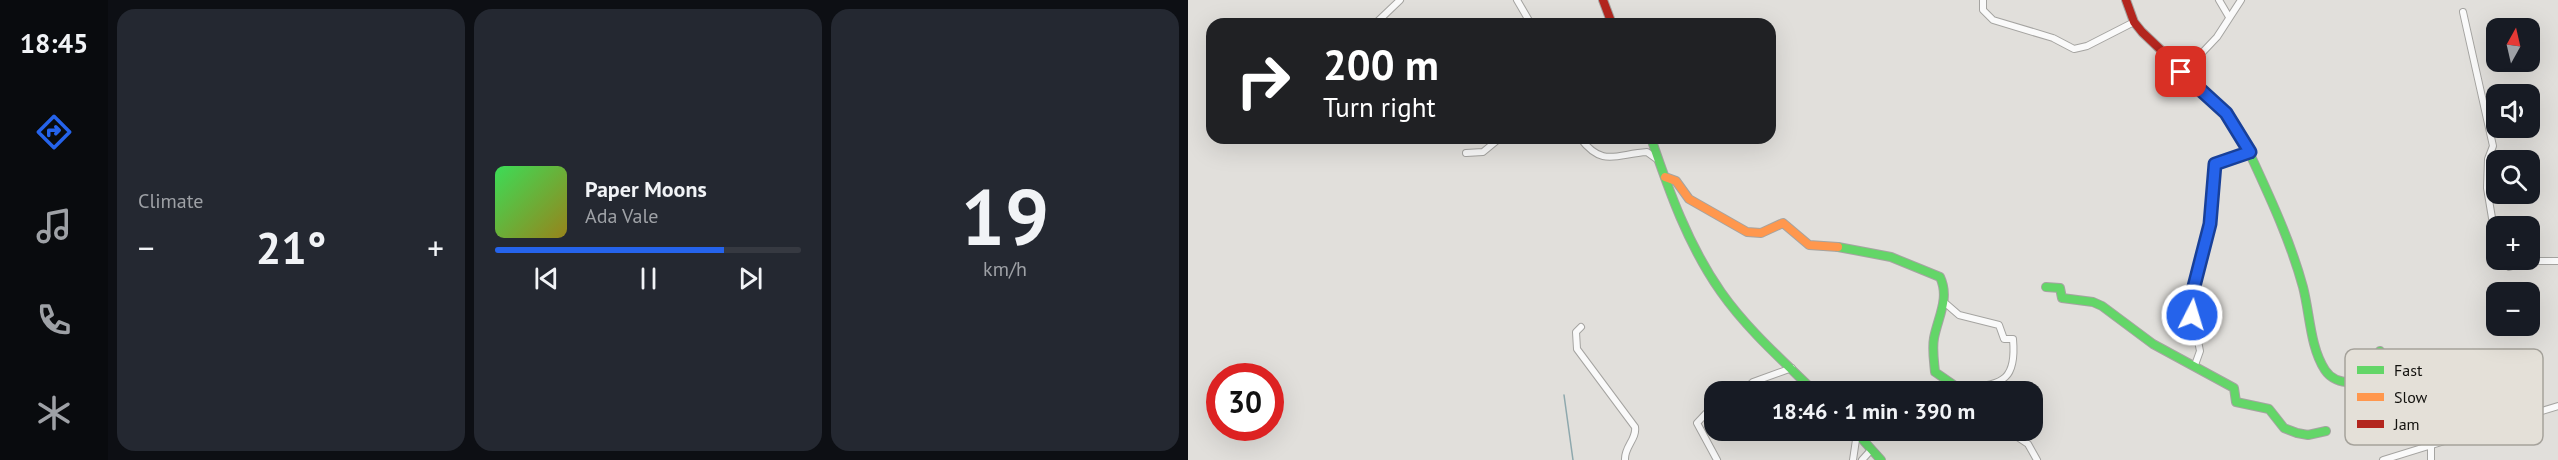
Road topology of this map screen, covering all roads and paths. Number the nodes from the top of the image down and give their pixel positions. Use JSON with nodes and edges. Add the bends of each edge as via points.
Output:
{"nodes":[{"id":1,"x":1400,"y":0,"type":"edge"},
{"id":2,"x":1517,"y":0,"type":"edge"},
{"id":3,"x":1603,"y":0,"type":"edge"},
{"id":4,"x":1983,"y":0,"type":"edge"},
{"id":5,"x":2126,"y":0,"type":"edge"},
{"id":6,"x":2219,"y":0,"type":"edge"},
{"id":7,"x":2241,"y":0,"type":"edge"},
{"id":8,"x":2463,"y":12,"type":"dead end"},
{"id":9,"x":2229,"y":17,"type":"junction"},
{"id":10,"x":1381,"y":18,"type":"edge"},
{"id":11,"x":1528,"y":18,"type":"edge"},
{"id":12,"x":1610,"y":18,"type":"edge"},
{"id":13,"x":2134,"y":22,"type":"junction"},
{"id":14,"x":2183,"y":74,"type":"junction"},
{"id":15,"x":1493,"y":144,"type":"edge"},
{"id":16,"x":1586,"y":144,"type":"edge"},
{"id":17,"x":1653,"y":144,"type":"edge"},
{"id":18,"x":2250,"y":152,"type":"junction"},
{"id":19,"x":1466,"y":153,"type":"dead end"},
{"id":20,"x":1659,"y":160,"type":"junction"},
{"id":21,"x":1665,"y":177,"type":"junction"},
{"id":22,"x":2492,"y":216,"type":"edge"},
{"id":23,"x":2540,"y":261,"type":"edge"},
{"id":24,"x":2558,"y":261,"type":"edge"},
{"id":25,"x":2046,"y":287,"type":"dead end"},
{"id":26,"x":1944,"y":302,"type":"junction"},
{"id":27,"x":1581,"y":327,"type":"dead end"},
{"id":28,"x":2195,"y":365,"type":"junction"},
{"id":29,"x":1792,"y":368,"type":"junction"},
{"id":30,"x":2345,"y":380,"type":"edge"},
{"id":31,"x":1756,"y":381,"type":"edge"},
{"id":32,"x":1804,"y":381,"type":"edge"},
{"id":33,"x":1948,"y":381,"type":"edge"},
{"id":34,"x":1999,"y":381,"type":"edge"},
{"id":35,"x":2558,"y":406,"type":"edge"},
{"id":36,"x":2543,"y":411,"type":"edge"},
{"id":37,"x":1704,"y":416,"type":"edge"},
{"id":38,"x":2326,"y":431,"type":"dead end"},
{"id":39,"x":1704,"y":436,"type":"edge"},
{"id":40,"x":1707,"y":441,"type":"edge"},
{"id":41,"x":1855,"y":441,"type":"edge"},
{"id":42,"x":1863,"y":441,"type":"edge"},
{"id":43,"x":2024,"y":441,"type":"edge"},
{"id":44,"x":2434,"y":445,"type":"edge"},
{"id":45,"x":2431,"y":446,"type":"junction"},
{"id":46,"x":1870,"y":450,"type":"junction"},
{"id":47,"x":1625,"y":460,"type":"edge"},
{"id":48,"x":1717,"y":460,"type":"edge"},
{"id":49,"x":1853,"y":460,"type":"edge"},
{"id":50,"x":1862,"y":460,"type":"edge"},
{"id":51,"x":1881,"y":460,"type":"edge"},
{"id":52,"x":2037,"y":460,"type":"edge"},
{"id":53,"x":2383,"y":460,"type":"edge"},
{"id":54,"x":2431,"y":460,"type":"edge"}],
"edges":[{"from":1,"to":10,"type":"street"},
{"from":2,"to":11,"type":"street"},
{"from":3,"to":12,"type":"street"},
{"from":4,"to":13,"type":"street","via":[[1983,10],[1993,20],[2053,38],[2074,49]]},
{"from":5,"to":13,"type":"street"},
{"from":6,"to":9,"type":"street"},
{"from":7,"to":9,"type":"street"},
{"from":8,"to":22,"type":"street","via":[[2493,146],[2488,159],[2487,188]]},
{"from":9,"to":14,"type":"street"},
{"from":13,"to":14,"type":"street"},
{"from":14,"to":18,"type":"street","via":[[2226,113]]},
{"from":15,"to":19,"type":"street","via":[[1483,152]]},
{"from":16,"to":20,"type":"street","via":[[1602,157],[1612,159],[1647,152]]},
{"from":17,"to":20,"type":"street"},
{"from":18,"to":28,"type":"street","via":[[2215,164],[2210,224],[2190,302],[2200,351]]},
{"from":18,"to":30,"type":"street","via":[[2281,222],[2303,287],[2318,357],[2332,377]]},
{"from":20,"to":21,"type":"street"},
{"from":21,"to":26,"type":"street","via":[[1676,181],[1689,199],[1747,232],[1761,232],[1783,223],[1809,244],[1891,257],[1940,277]]},
{"from":21,"to":29,"type":"street","via":[[1686,231],[1720,291]]},
{"from":23,"to":24,"type":"street"},
{"from":25,"to":28,"type":"street","via":[[2060,288],[2062,298],[2102,306],[2153,344]]},
{"from":26,"to":33,"type":"street","via":[[1934,339],[1935,372]]},
{"from":26,"to":34,"type":"street","via":[[1959,315],[1999,325],[2004,339],[2013,339],[2010,373]]},
{"from":27,"to":47,"type":"street","via":[[1576,332],[1577,349],[1635,427],[1637,434]]},
{"from":28,"to":38,"type":"street","via":[[2234,388],[2236,402],[2269,409],[2284,428],[2308,435]]},
{"from":29,"to":31,"type":"street"},
{"from":29,"to":32,"type":"street"},
{"from":35,"to":36,"type":"street"},
{"from":37,"to":39,"type":"street","via":[[1697,423]]},
{"from":40,"to":48,"type":"street"},
{"from":41,"to":49,"type":"street"},
{"from":42,"to":46,"type":"street"},
{"from":43,"to":52,"type":"street"},
{"from":44,"to":45,"type":"street"},
{"from":45,"to":53,"type":"street"},
{"from":45,"to":54,"type":"street"},
{"from":46,"to":50,"type":"street"},
{"from":46,"to":51,"type":"street"}]}
